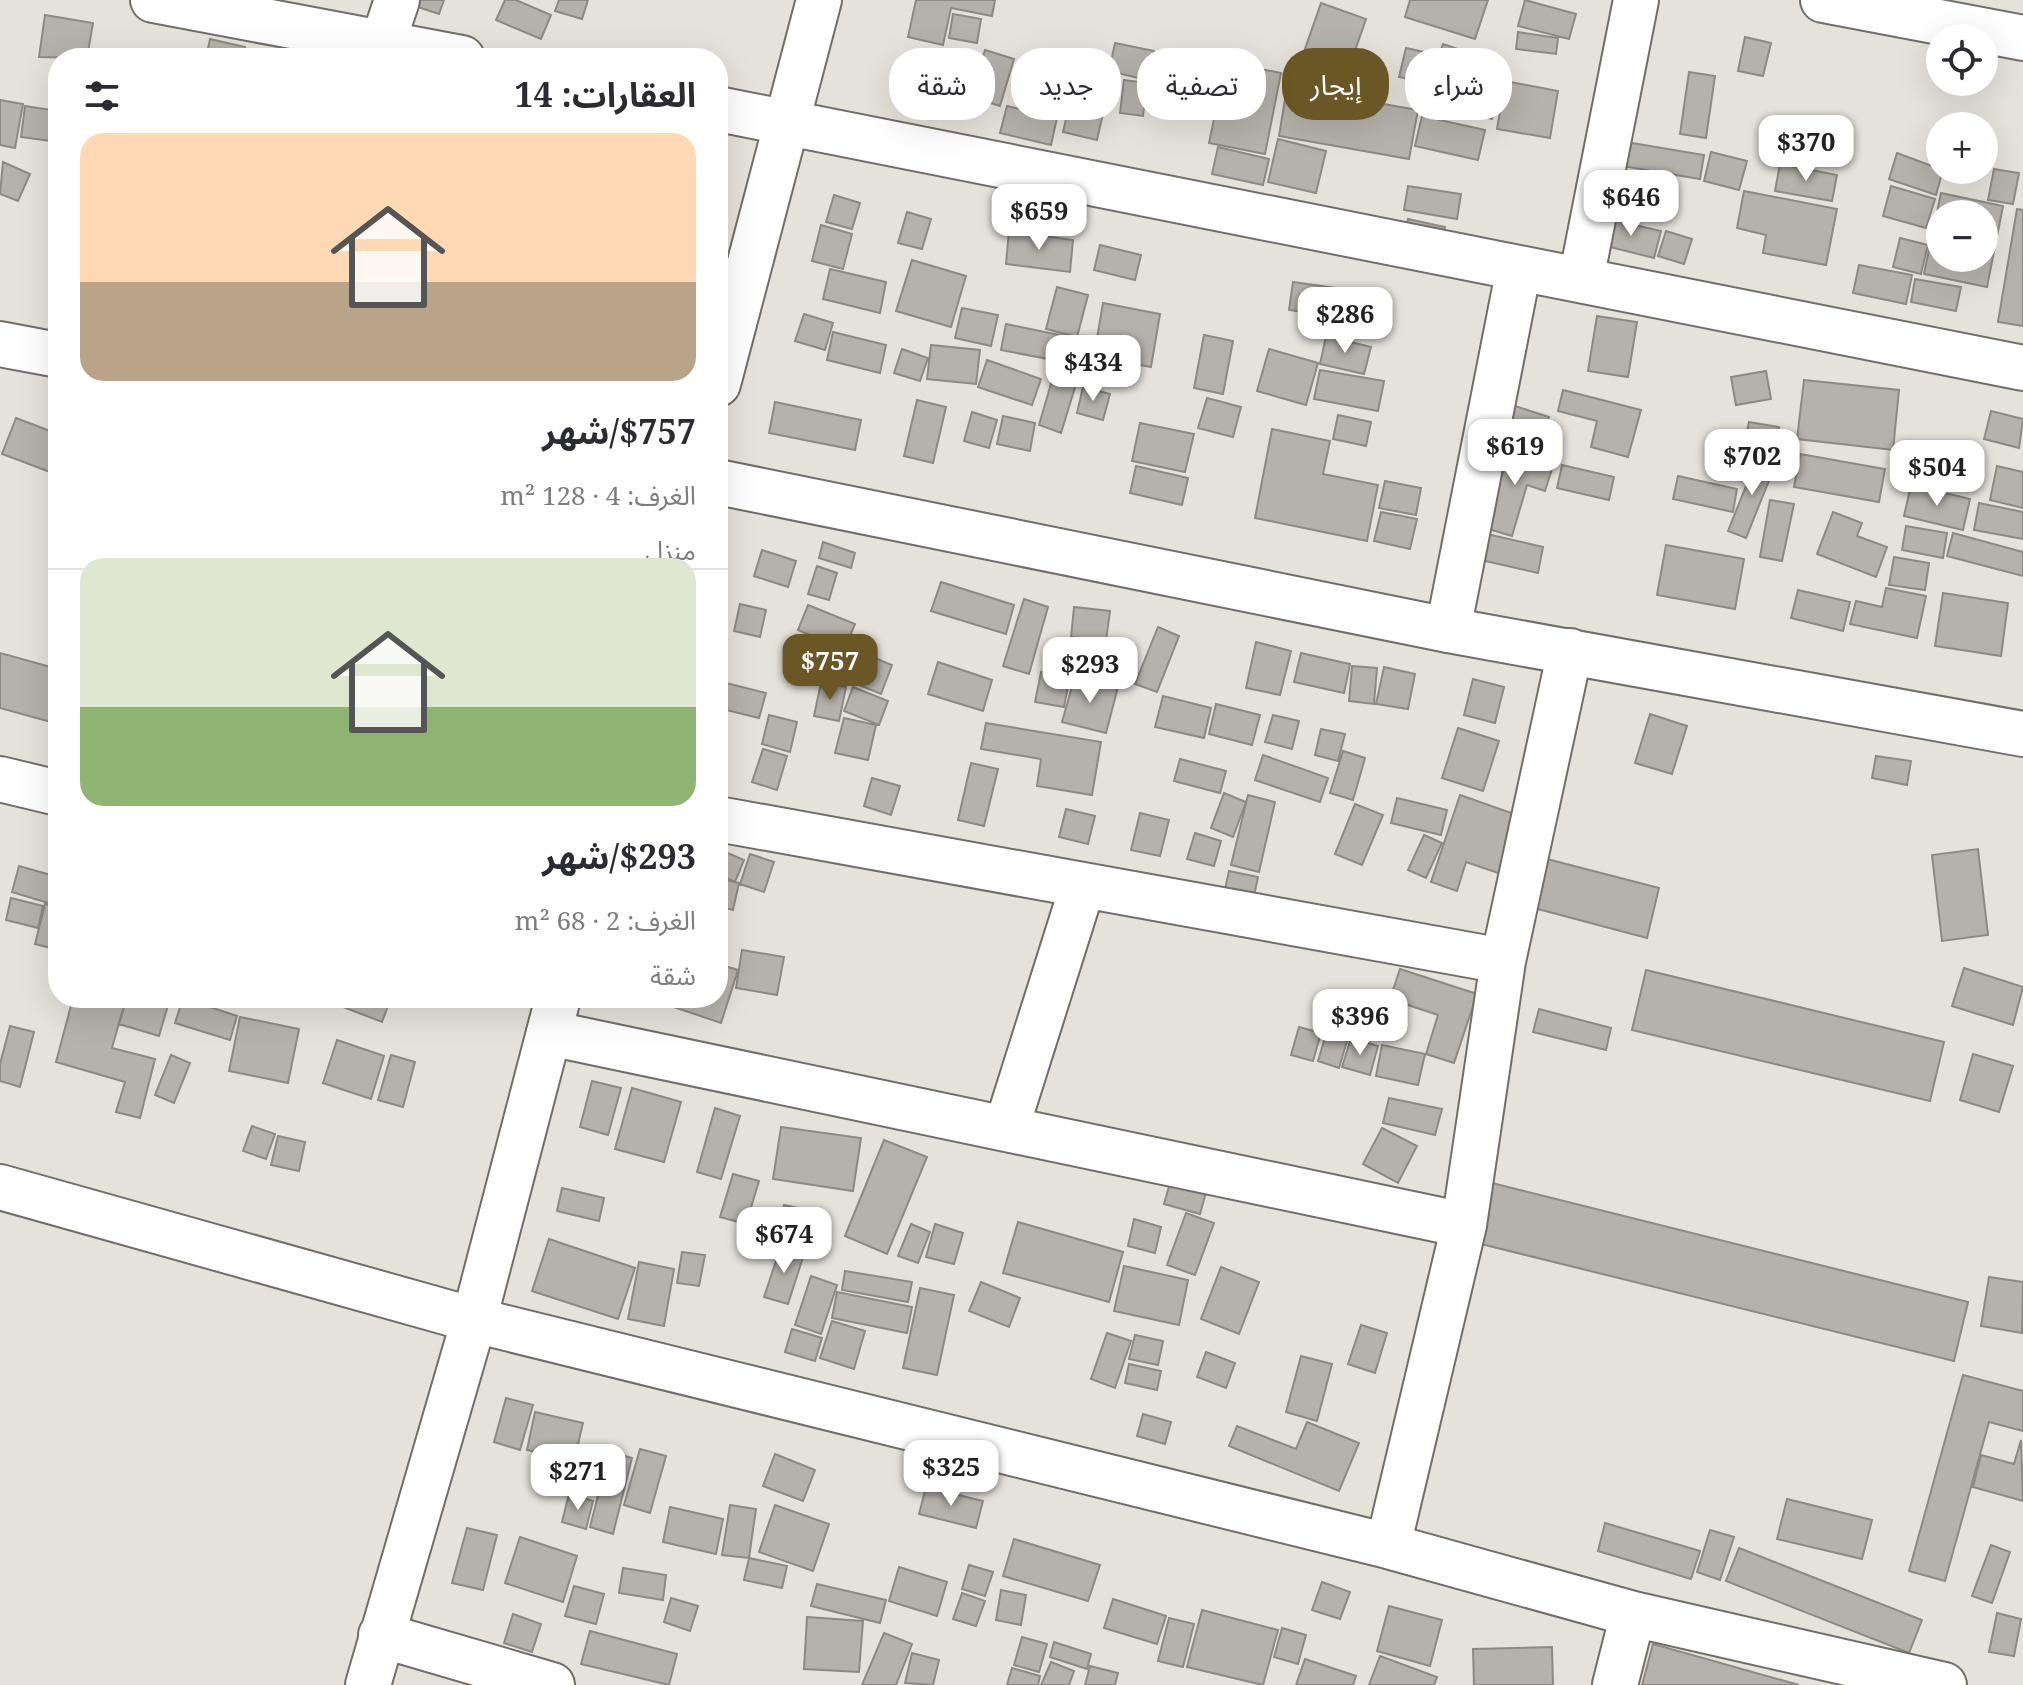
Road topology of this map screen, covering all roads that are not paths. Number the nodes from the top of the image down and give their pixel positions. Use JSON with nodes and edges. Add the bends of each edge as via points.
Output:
{"nodes":[{"id":1,"x":153,"y":0,"type":"edge"},
{"id":2,"x":397,"y":0,"type":"edge"},
{"id":3,"x":819,"y":0,"type":"edge"},
{"id":4,"x":1636,"y":0,"type":"edge"},
{"id":5,"x":1823,"y":0,"type":"edge"},
{"id":6,"x":2023,"y":38,"type":"edge"},
{"id":7,"x":383,"y":42,"type":"junction"},
{"id":8,"x":413,"y":48,"type":"edge"},
{"id":9,"x":728,"y":111,"type":"edge"},
{"id":10,"x":787,"y":122,"type":"junction"},
{"id":11,"x":1519,"y":268,"type":"junction"},
{"id":12,"x":1581,"y":280,"type":"junction"},
{"id":13,"x":0,"y":344,"type":"edge"},
{"id":14,"x":728,"y":346,"type":"edge"},
{"id":15,"x":48,"y":353,"type":"edge"},
{"id":16,"x":2023,"y":368,"type":"edge"},
{"id":17,"x":728,"y":484,"type":"edge"},
{"id":18,"x":1448,"y":630,"type":"junction"},
{"id":19,"x":1570,"y":651,"type":"junction"},
{"id":20,"x":2023,"y":734,"type":"edge"},
{"id":21,"x":0,"y":779,"type":"edge"},
{"id":22,"x":48,"y":791,"type":"edge"},
{"id":23,"x":728,"y":821,"type":"edge"},
{"id":24,"x":1083,"y":885,"type":"junction"},
{"id":25,"x":1503,"y":961,"type":"junction"},
{"id":26,"x":554,"y":1015,"type":"edge"},
{"id":27,"x":1006,"y":1129,"type":"junction"},
{"id":28,"x":0,"y":1187,"type":"edge"},
{"id":29,"x":1464,"y":1225,"type":"junction"},
{"id":30,"x":474,"y":1320,"type":"junction"},
{"id":31,"x":1388,"y":1546,"type":"junction"},
{"id":32,"x":1633,"y":1614,"type":"junction"},
{"id":33,"x":381,"y":1635,"type":"junction"},
{"id":34,"x":368,"y":1685,"type":"edge"},
{"id":35,"x":552,"y":1685,"type":"edge"},
{"id":36,"x":1615,"y":1685,"type":"edge"},
{"id":37,"x":1944,"y":1685,"type":"edge"}],
"edges":[{"from":1,"to":7,"type":"street"},
{"from":2,"to":7,"type":"street"},
{"from":3,"to":10,"type":"street"},
{"from":4,"to":12,"type":"street"},
{"from":5,"to":6,"type":"street"},
{"from":7,"to":8,"type":"street"},
{"from":9,"to":10,"type":"street"},
{"from":10,"to":11,"type":"street"},
{"from":10,"to":14,"type":"street"},
{"from":11,"to":12,"type":"street"},
{"from":11,"to":18,"type":"street"},
{"from":12,"to":16,"type":"street"},
{"from":13,"to":15,"type":"street"},
{"from":17,"to":18,"type":"street"},
{"from":18,"to":19,"type":"street"},
{"from":19,"to":20,"type":"street"},
{"from":19,"to":25,"type":"street"},
{"from":21,"to":22,"type":"street"},
{"from":23,"to":24,"type":"street"},
{"from":24,"to":25,"type":"street"},
{"from":24,"to":27,"type":"street"},
{"from":25,"to":29,"type":"street"},
{"from":26,"to":27,"type":"street"},
{"from":26,"to":30,"type":"street"},
{"from":27,"to":29,"type":"street"},
{"from":28,"to":30,"type":"street"},
{"from":29,"to":31,"type":"street"},
{"from":30,"to":31,"type":"street"},
{"from":30,"to":33,"type":"street"},
{"from":31,"to":32,"type":"street"},
{"from":32,"to":36,"type":"street"},
{"from":32,"to":37,"type":"street"},
{"from":33,"to":34,"type":"street"},
{"from":33,"to":35,"type":"street"}]}
